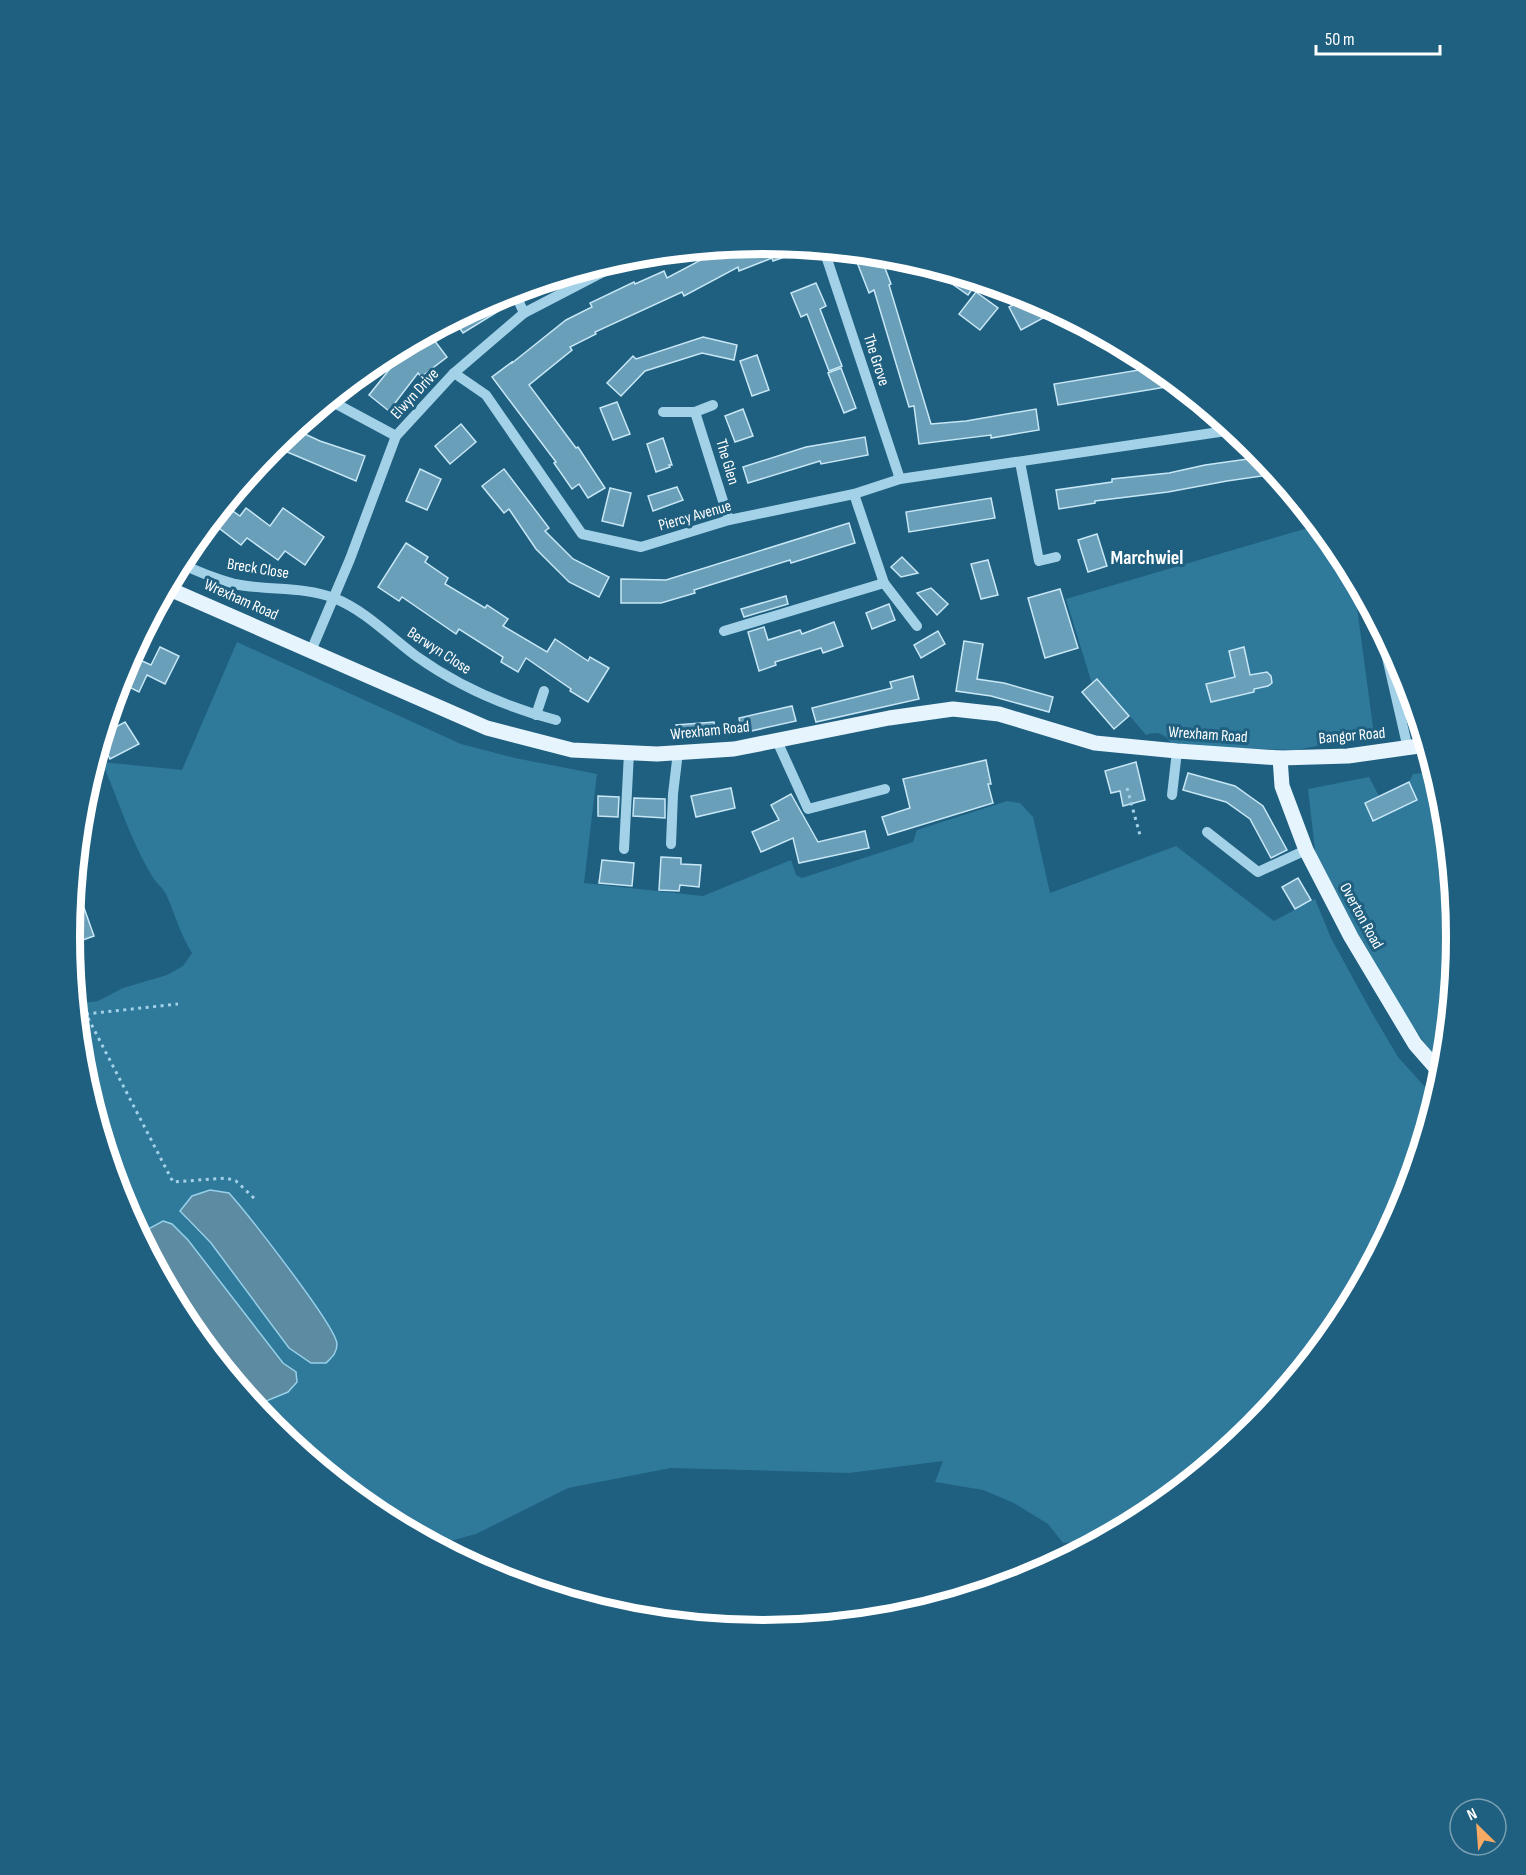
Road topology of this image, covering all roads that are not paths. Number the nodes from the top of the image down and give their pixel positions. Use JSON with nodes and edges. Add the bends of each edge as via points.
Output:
{"nodes":[{"id":1,"x":827,"y":257,"type":"edge"},
{"id":2,"x":599,"y":274,"type":"edge"},
{"id":3,"x":518,"y":299,"type":"edge"},
{"id":4,"x":525,"y":313,"type":"junction"},
{"id":5,"x":454,"y":374,"type":"junction"},
{"id":6,"x":336,"y":404,"type":"edge"},
{"id":7,"x":713,"y":405,"type":"dead end"},
{"id":8,"x":663,"y":412,"type":"dead end"},
{"id":9,"x":695,"y":412,"type":"junction"},
{"id":10,"x":1222,"y":432,"type":"edge"},
{"id":11,"x":396,"y":436,"type":"junction"},
{"id":12,"x":1020,"y":462,"type":"junction"},
{"id":13,"x":900,"y":479,"type":"junction"},
{"id":14,"x":854,"y":494,"type":"junction"},
{"id":15,"x":729,"y":520,"type":"junction"},
{"id":16,"x":1056,"y":557,"type":"dead end"},
{"id":17,"x":189,"y":567,"type":"edge"},
{"id":18,"x":884,"y":583,"type":"junction"},
{"id":19,"x":174,"y":591,"type":"edge"},
{"id":20,"x":333,"y":598,"type":"junction"},
{"id":21,"x":917,"y":626,"type":"dead end"},
{"id":22,"x":724,"y":630,"type":"dead end"},
{"id":23,"x":311,"y":651,"type":"junction"},
{"id":24,"x":1388,"y":663,"type":"edge"},
{"id":25,"x":544,"y":691,"type":"dead end"},
{"id":26,"x":536,"y":715,"type":"junction"},
{"id":27,"x":556,"y":720,"type":"dead end"},
{"id":28,"x":777,"y":741,"type":"junction"},
{"id":29,"x":1419,"y":747,"type":"edge"},
{"id":30,"x":1408,"y":749,"type":"junction"},
{"id":31,"x":1177,"y":751,"type":"junction"},
{"id":32,"x":678,"y":752,"type":"junction"},
{"id":33,"x":629,"y":753,"type":"junction"},
{"id":34,"x":1280,"y":758,"type":"junction"},
{"id":35,"x":885,"y":789,"type":"dead end"},
{"id":36,"x":1172,"y":795,"type":"dead end"},
{"id":37,"x":1207,"y":832,"type":"dead end"},
{"id":38,"x":671,"y":844,"type":"dead end"},
{"id":39,"x":624,"y":849,"type":"dead end"},
{"id":40,"x":1306,"y":850,"type":"junction"},
{"id":41,"x":1434,"y":1066,"type":"edge"}],
"edges":[{"from":1,"to":13,"type":"street","name":"The Grove"},
{"from":2,"to":4,"type":"street","name":"Elwyn Drive"},
{"from":3,"to":4,"type":"street"},
{"from":4,"to":5,"type":"street","name":"Elwyn Drive"},
{"from":5,"to":11,"type":"street","name":"Elwyn Drive"},
{"from":5,"to":15,"type":"street","name":"Piercy Avenue","via":[[486,395],[582,534],[641,547]]},
{"from":6,"to":11,"type":"street"},
{"from":7,"to":9,"type":"street"},
{"from":8,"to":9,"type":"street"},
{"from":9,"to":15,"type":"street","name":"The Glen"},
{"from":10,"to":12,"type":"street","name":"Piercy Avenue"},
{"from":11,"to":20,"type":"street","name":"Elwyn Drive"},
{"from":12,"to":13,"type":"street","name":"Piercy Avenue"},
{"from":12,"to":16,"type":"street","via":[[1039,561]]},
{"from":13,"to":14,"type":"street","name":"Piercy Avenue"},
{"from":14,"to":15,"type":"street","name":"Piercy Avenue"},
{"from":14,"to":18,"type":"street"},
{"from":17,"to":20,"type":"street","name":"Breck Close","via":[[237,584]]},
{"from":18,"to":21,"type":"street"},
{"from":18,"to":22,"type":"street"},
{"from":19,"to":23,"type":"main road","name":"Wrexham Road"},
{"from":20,"to":23,"type":"street","name":"Elwyn Drive"},
{"from":20,"to":26,"type":"street","name":"Berwyn Close","via":[[368,616],[418,657],[461,684]]},
{"from":23,"to":33,"type":"main road","name":"Wrexham Road","via":[[487,728],[572,750]]},
{"from":24,"to":30,"type":"street"},
{"from":25,"to":26,"type":"street"},
{"from":26,"to":27,"type":"street","name":"Berwyn Close"},
{"from":28,"to":31,"type":"main road","name":"Wrexham Road","via":[[953,709],[999,714],[1095,743]]},
{"from":28,"to":32,"type":"main road","name":"Wrexham Road","via":[[734,749]]},
{"from":28,"to":35,"type":"street","via":[[808,809]]},
{"from":29,"to":30,"type":"main road","name":"Bangor Road"},
{"from":30,"to":34,"type":"main road","name":"Bangor Road"},
{"from":31,"to":34,"type":"main road","name":"Wrexham Road"},
{"from":31,"to":36,"type":"street"},
{"from":32,"to":33,"type":"main road","name":"Wrexham Road"},
{"from":32,"to":38,"type":"street"},
{"from":33,"to":39,"type":"street"},
{"from":34,"to":40,"type":"main road","name":"Overton Road","via":[[1282,786]]},
{"from":37,"to":40,"type":"street","via":[[1256,878]]},
{"from":40,"to":41,"type":"main road","name":"Overton Road","via":[[1414,1044]]}]}
